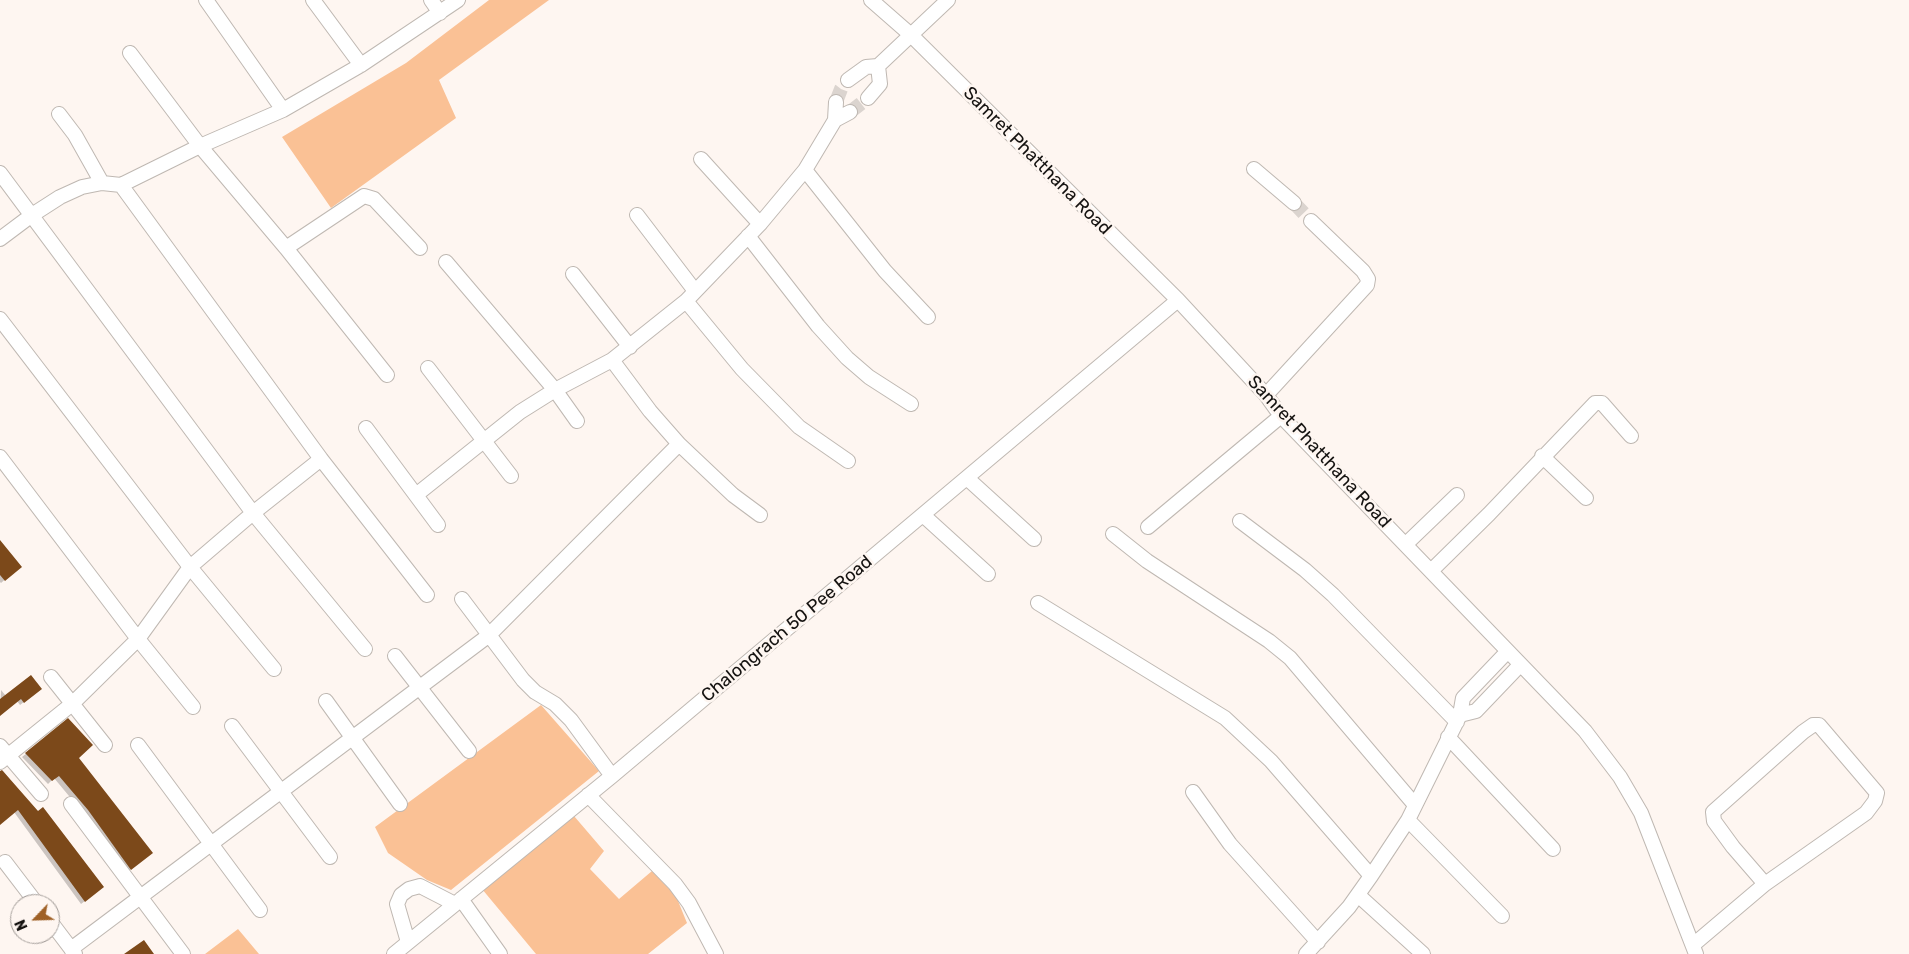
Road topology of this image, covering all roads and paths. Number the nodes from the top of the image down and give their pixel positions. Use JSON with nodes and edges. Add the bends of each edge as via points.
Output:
{"nodes":[{"id":1,"x":206,"y":0,"type":"edge"},
{"id":2,"x":313,"y":0,"type":"edge"},
{"id":3,"x":431,"y":0,"type":"edge"},
{"id":4,"x":458,"y":0,"type":"edge"},
{"id":5,"x":871,"y":0,"type":"edge"},
{"id":6,"x":948,"y":0,"type":"edge"},
{"id":7,"x":440,"y":12,"type":"junction"},
{"id":8,"x":906,"y":40,"type":"junction"},
{"id":9,"x":130,"y":53,"type":"dead end"},
{"id":10,"x":881,"y":64,"type":"junction"},
{"id":11,"x":361,"y":65,"type":"junction"},
{"id":12,"x":848,"y":80,"type":"tunnel mouth"},
{"id":13,"x":868,"y":98,"type":"tunnel mouth"},
{"id":14,"x":836,"y":102,"type":"tunnel mouth"},
{"id":15,"x":283,"y":110,"type":"junction"},
{"id":16,"x":850,"y":112,"type":"tunnel mouth"},
{"id":17,"x":59,"y":114,"type":"dead end"},
{"id":18,"x":835,"y":120,"type":"junction"},
{"id":19,"x":200,"y":146,"type":"junction"},
{"id":20,"x":701,"y":159,"type":"dead end"},
{"id":21,"x":1254,"y":169,"type":"dead end"},
{"id":22,"x":805,"y":170,"type":"junction"},
{"id":23,"x":0,"y":173,"type":"edge"},
{"id":24,"x":102,"y":184,"type":"junction"},
{"id":25,"x":121,"y":185,"type":"junction"},
{"id":26,"x":1294,"y":203,"type":"tunnel mouth"},
{"id":27,"x":32,"y":215,"type":"junction"},
{"id":28,"x":636,"y":215,"type":"dead end"},
{"id":29,"x":1311,"y":221,"type":"tunnel mouth"},
{"id":30,"x":760,"y":224,"type":"junction"},
{"id":31,"x":748,"y":236,"type":"junction"},
{"id":32,"x":0,"y":239,"type":"edge"},
{"id":33,"x":286,"y":248,"type":"junction"},
{"id":34,"x":420,"y":248,"type":"dead end"},
{"id":35,"x":446,"y":262,"type":"dead end"},
{"id":36,"x":573,"y":274,"type":"dead end"},
{"id":37,"x":691,"y":296,"type":"junction"},
{"id":38,"x":1178,"y":300,"type":"junction"},
{"id":39,"x":928,"y":317,"type":"dead end"},
{"id":40,"x":0,"y":319,"type":"edge"},
{"id":41,"x":630,"y":347,"type":"junction"},
{"id":42,"x":612,"y":360,"type":"junction"},
{"id":43,"x":428,"y":368,"type":"dead end"},
{"id":44,"x":387,"y":375,"type":"dead end"},
{"id":45,"x":555,"y":390,"type":"junction"},
{"id":46,"x":1266,"y":395,"type":"junction"},
{"id":47,"x":911,"y":404,"type":"dead end"},
{"id":48,"x":1281,"y":416,"type":"junction"},
{"id":49,"x":577,"y":421,"type":"dead end"},
{"id":50,"x":366,"y":428,"type":"dead end"},
{"id":51,"x":1631,"y":436,"type":"dead end"},
{"id":52,"x":485,"y":441,"type":"junction"},
{"id":53,"x":679,"y":444,"type":"junction"},
{"id":54,"x":1542,"y":456,"type":"junction"},
{"id":55,"x":0,"y":457,"type":"edge"},
{"id":56,"x":321,"y":459,"type":"junction"},
{"id":57,"x":848,"y":461,"type":"dead end"},
{"id":58,"x":512,"y":476,"type":"dead end"},
{"id":59,"x":968,"y":479,"type":"junction"},
{"id":60,"x":1457,"y":494,"type":"dead end"},
{"id":61,"x":416,"y":495,"type":"junction"},
{"id":62,"x":1586,"y":498,"type":"dead end"},
{"id":63,"x":252,"y":513,"type":"junction"},
{"id":64,"x":760,"y":515,"type":"dead end"},
{"id":65,"x":923,"y":515,"type":"junction"},
{"id":66,"x":1240,"y":521,"type":"dead end"},
{"id":67,"x":438,"y":525,"type":"dead end"},
{"id":68,"x":1148,"y":527,"type":"dead end"},
{"id":69,"x":1113,"y":534,"type":"dead end"},
{"id":70,"x":1034,"y":539,"type":"dead end"},
{"id":71,"x":1406,"y":544,"type":"junction"},
{"id":72,"x":190,"y":567,"type":"junction"},
{"id":73,"x":1431,"y":571,"type":"junction"},
{"id":74,"x":988,"y":574,"type":"dead end"},
{"id":75,"x":427,"y":595,"type":"dead end"},
{"id":76,"x":462,"y":599,"type":"dead end"},
{"id":77,"x":1038,"y":603,"type":"dead end"},
{"id":78,"x":488,"y":636,"type":"junction"},
{"id":79,"x":138,"y":639,"type":"junction"},
{"id":80,"x":365,"y":649,"type":"dead end"},
{"id":81,"x":1506,"y":652,"type":"junction"},
{"id":82,"x":395,"y":656,"type":"dead end"},
{"id":83,"x":1520,"y":666,"type":"junction"},
{"id":84,"x":274,"y":669,"type":"dead end"},
{"id":85,"x":51,"y":677,"type":"dead end"},
{"id":86,"x":419,"y":686,"type":"junction"},
{"id":87,"x":326,"y":701,"type":"dead end"},
{"id":88,"x":72,"y":704,"type":"junction"},
{"id":89,"x":193,"y":707,"type":"dead end"},
{"id":90,"x":1459,"y":719,"type":"junction"},
{"id":91,"x":232,"y":726,"type":"dead end"},
{"id":92,"x":1448,"y":737,"type":"junction"},
{"id":93,"x":351,"y":738,"type":"junction"},
{"id":94,"x":105,"y":744,"type":"dead end"},
{"id":95,"x":138,"y":745,"type":"dead end"},
{"id":96,"x":469,"y":751,"type":"dead end"},
{"id":97,"x":3,"y":754,"type":"edge"},
{"id":98,"x":612,"y":776,"type":"junction"},
{"id":99,"x":282,"y":790,"type":"junction"},
{"id":100,"x":1193,"y":792,"type":"dead end"},
{"id":101,"x":41,"y":794,"type":"dead end"},
{"id":102,"x":588,"y":796,"type":"junction"},
{"id":103,"x":71,"y":804,"type":"dead end"},
{"id":104,"x":400,"y":804,"type":"dead end"},
{"id":105,"x":1415,"y":805,"type":"junction"},
{"id":106,"x":1408,"y":820,"type":"junction"},
{"id":107,"x":211,"y":844,"type":"junction"},
{"id":108,"x":1554,"y":849,"type":"dead end"},
{"id":109,"x":330,"y":857,"type":"dead end"},
{"id":110,"x":5,"y":862,"type":"dead end"},
{"id":111,"x":1371,"y":876,"type":"junction"},
{"id":112,"x":1765,"y":884,"type":"junction"},
{"id":113,"x":29,"y":894,"type":"edge"},
{"id":114,"x":1358,"y":895,"type":"junction"},
{"id":115,"x":139,"y":897,"type":"junction"},
{"id":116,"x":458,"y":901,"type":"junction"},
{"id":117,"x":260,"y":910,"type":"dead end"},
{"id":118,"x":1502,"y":916,"type":"dead end"},
{"id":119,"x":60,"y":935,"type":"edge"},
{"id":120,"x":408,"y":942,"type":"junction"},
{"id":121,"x":1318,"y":942,"type":"junction"},
{"id":122,"x":1695,"y":950,"type":"edge"},
{"id":123,"x":73,"y":951,"type":"edge"},
{"id":124,"x":183,"y":954,"type":"edge"},
{"id":125,"x":395,"y":954,"type":"edge"},
{"id":126,"x":500,"y":954,"type":"edge"},
{"id":127,"x":716,"y":954,"type":"edge"},
{"id":128,"x":1306,"y":954,"type":"edge"},
{"id":129,"x":1423,"y":954,"type":"edge"}],
"edges":[{"from":1,"to":15,"type":"street"},
{"from":2,"to":11,"type":"street"},
{"from":3,"to":7,"type":"street"},
{"from":4,"to":7,"type":"street"},
{"from":5,"to":8,"type":"street","name":"Samret Phatthana Road"},
{"from":6,"to":8,"type":"street"},
{"from":7,"to":11,"type":"street"},
{"from":8,"to":10,"type":"street"},
{"from":8,"to":38,"type":"street","name":"Samret Phatthana Road"},
{"from":9,"to":19,"type":"street"},
{"from":10,"to":12,"type":"street","via":[[866,67]]},
{"from":10,"to":13,"type":"street","via":[[880,84]]},
{"from":11,"to":15,"type":"street"},
{"from":14,"to":18,"type":"street"},
{"from":15,"to":19,"type":"street"},
{"from":16,"to":18,"type":"street"},
{"from":17,"to":24,"type":"street","via":[[76,135]]},
{"from":18,"to":22,"type":"street"},
{"from":19,"to":25,"type":"street"},
{"from":19,"to":33,"type":"street"},
{"from":20,"to":30,"type":"street"},
{"from":21,"to":26,"type":"street"},
{"from":22,"to":30,"type":"street"},
{"from":22,"to":39,"type":"street","via":[[885,271]]},
{"from":23,"to":27,"type":"street"},
{"from":24,"to":25,"type":"street"},
{"from":24,"to":27,"type":"street","via":[[82,187]]},
{"from":25,"to":56,"type":"street"},
{"from":27,"to":32,"type":"street"},
{"from":27,"to":63,"type":"street"},
{"from":28,"to":37,"type":"street"},
{"from":29,"to":46,"type":"street","via":[[1362,271],[1368,279],[1367,285]]},
{"from":30,"to":31,"type":"street"},
{"from":31,"to":37,"type":"street"},
{"from":31,"to":47,"type":"street","via":[[847,358],[869,377]]},
{"from":33,"to":34,"type":"street","via":[[364,196],[374,199]]},
{"from":33,"to":44,"type":"street"},
{"from":35,"to":45,"type":"street"},
{"from":36,"to":41,"type":"street"},
{"from":37,"to":41,"type":"street"},
{"from":37,"to":57,"type":"street","via":[[742,369],[793,421]]},
{"from":38,"to":46,"type":"street","name":"Samret Phatthana Road"},
{"from":38,"to":59,"type":"street","name":"Chalongrach 50 Pee Road"},
{"from":40,"to":72,"type":"street"},
{"from":41,"to":42,"type":"street"},
{"from":42,"to":45,"type":"street"},
{"from":42,"to":53,"type":"street"},
{"from":43,"to":52,"type":"street"},
{"from":45,"to":49,"type":"street"},
{"from":45,"to":52,"type":"street","via":[[520,412]]},
{"from":46,"to":48,"type":"street","name":"Samret Phatthana Road"},
{"from":48,"to":68,"type":"street"},
{"from":48,"to":71,"type":"street","name":"Samret Phatthana Road"},
{"from":50,"to":61,"type":"street"},
{"from":51,"to":54,"type":"street","via":[[1602,403],[1595,403]]},
{"from":52,"to":58,"type":"street"},
{"from":52,"to":61,"type":"street"},
{"from":53,"to":64,"type":"street","via":[[733,495]]},
{"from":53,"to":78,"type":"street"},
{"from":54,"to":62,"type":"street"},
{"from":54,"to":73,"type":"street"},
{"from":55,"to":79,"type":"street"},
{"from":56,"to":63,"type":"street"},
{"from":56,"to":75,"type":"street"},
{"from":59,"to":65,"type":"street","name":"Chalongrach 50 Pee Road"},
{"from":59,"to":70,"type":"street"},
{"from":60,"to":71,"type":"street"},
{"from":61,"to":67,"type":"street"},
{"from":63,"to":72,"type":"street"},
{"from":63,"to":80,"type":"street"},
{"from":65,"to":74,"type":"street"},
{"from":65,"to":98,"type":"street","name":"Chalongrach 50 Pee Road"},
{"from":66,"to":90,"type":"street","via":[[1333,595]]},
{"from":69,"to":105,"type":"street","via":[[1147,561],[1290,658]]},
{"from":71,"to":73,"type":"street","name":"Samret Phatthana Road"},
{"from":72,"to":79,"type":"street"},
{"from":72,"to":84,"type":"street"},
{"from":73,"to":81,"type":"street","name":"Samret Phatthana Road"},
{"from":76,"to":78,"type":"street"},
{"from":77,"to":111,"type":"street","via":[[1225,718],[1271,761]]},
{"from":78,"to":86,"type":"street"},
{"from":78,"to":98,"type":"street","via":[[523,680],[571,720]]},
{"from":79,"to":88,"type":"street"},
{"from":79,"to":89,"type":"street"},
{"from":81,"to":83,"type":"street","name":"Samret Phatthana Road"},
{"from":81,"to":90,"type":"street","via":[[1463,698]]},
{"from":82,"to":86,"type":"street"},
{"from":83,"to":90,"type":"street","via":[[1476,711]]},
{"from":83,"to":122,"type":"street","name":"Samret Phatthana Road","via":[[1585,731],[1620,777],[1641,813]]},
{"from":85,"to":88,"type":"street"},
{"from":86,"to":93,"type":"street"},
{"from":86,"to":96,"type":"street"},
{"from":87,"to":93,"type":"street"},
{"from":88,"to":94,"type":"street"},
{"from":88,"to":97,"type":"street"},
{"from":90,"to":92,"type":"street"},
{"from":91,"to":99,"type":"street"},
{"from":92,"to":105,"type":"street"},
{"from":92,"to":108,"type":"street"},
{"from":93,"to":99,"type":"street"},
{"from":93,"to":104,"type":"street"},
{"from":95,"to":107,"type":"street"},
{"from":97,"to":101,"type":"street"},
{"from":98,"to":102,"type":"street","name":"Chalongrach 50 Pee Road"},
{"from":99,"to":107,"type":"street"},
{"from":99,"to":109,"type":"street"},
{"from":100,"to":121,"type":"street","via":[[1230,844]]},
{"from":102,"to":116,"type":"street","name":"Chalongrach 50 Pee Road"},
{"from":102,"to":127,"type":"street","via":[[675,884]]},
{"from":103,"to":115,"type":"street"},
{"from":105,"to":106,"type":"street"},
{"from":106,"to":111,"type":"street"},
{"from":106,"to":118,"type":"street"},
{"from":107,"to":115,"type":"street"},
{"from":107,"to":117,"type":"street"},
{"from":110,"to":113,"type":"street"},
{"from":111,"to":114,"type":"street"},
{"from":112,"to":112,"type":"street","via":[[1714,821],[1713,812],[1803,732],[1819,725],[1877,793],[1877,798],[1866,812]]},
{"from":112,"to":122,"type":"street"},
{"from":114,"to":121,"type":"street"},
{"from":114,"to":129,"type":"street"},
{"from":115,"to":123,"type":"street"},
{"from":115,"to":124,"type":"street"},
{"from":116,"to":120,"type":"street","name":"Chalongrach 50 Pee Road"},
{"from":116,"to":120,"type":"street","via":[[420,886],[401,895],[397,904]]},
{"from":116,"to":126,"type":"street"},
{"from":119,"to":123,"type":"street"},
{"from":120,"to":125,"type":"street","name":"Chalongrach 50 Pee Road"},
{"from":121,"to":128,"type":"street"}]}
